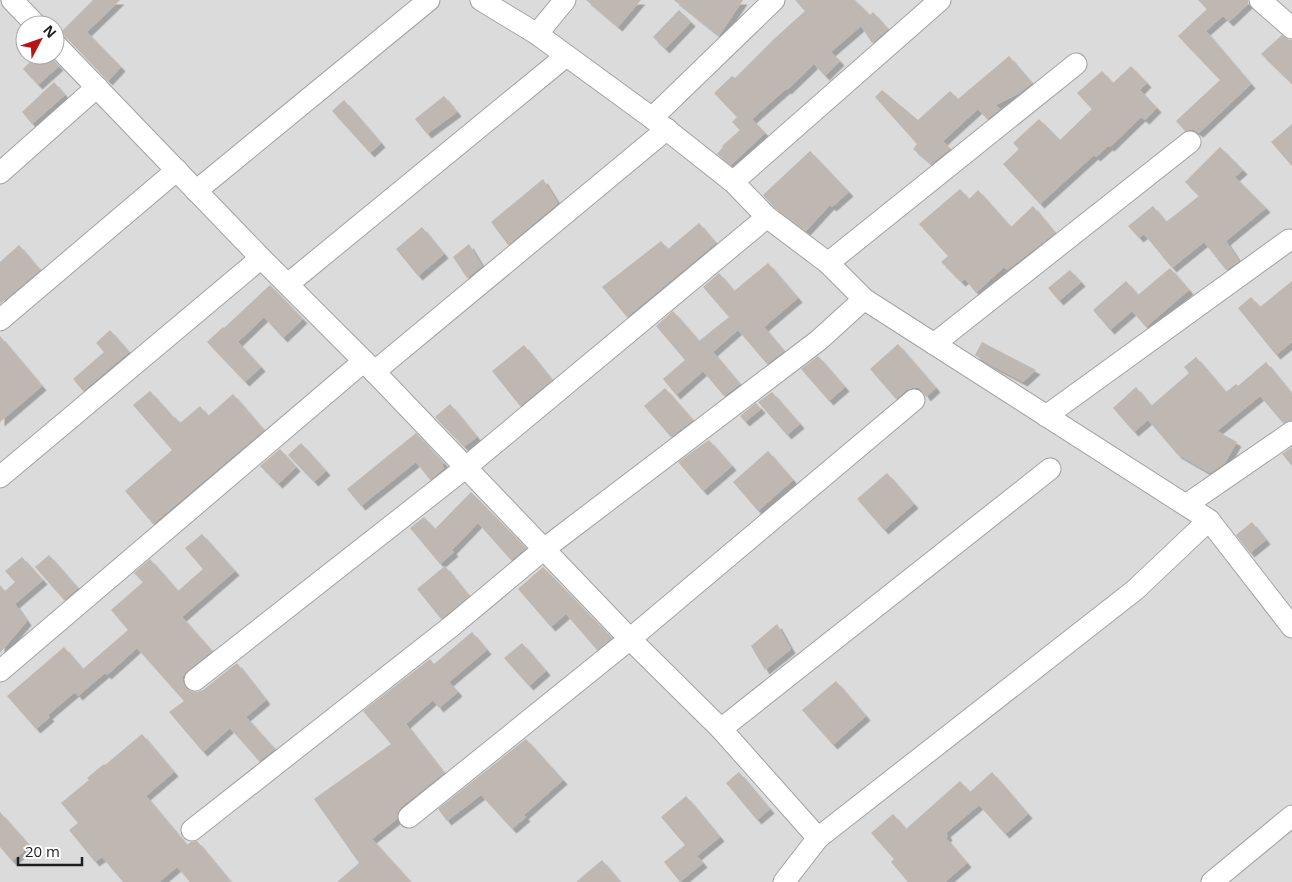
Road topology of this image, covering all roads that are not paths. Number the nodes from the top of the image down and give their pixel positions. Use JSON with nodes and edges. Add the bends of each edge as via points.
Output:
{"nodes":[{"id":1,"x":12,"y":0,"type":"edge"},
{"id":2,"x":429,"y":0,"type":"edge"},
{"id":3,"x":482,"y":0,"type":"edge"},
{"id":4,"x":565,"y":0,"type":"edge"},
{"id":5,"x":774,"y":0,"type":"edge"},
{"id":6,"x":940,"y":0,"type":"edge"},
{"id":7,"x":1260,"y":0,"type":"edge"},
{"id":8,"x":26,"y":15,"type":"edge"},
{"id":9,"x":1292,"y":28,"type":"edge"},
{"id":10,"x":537,"y":34,"type":"junction"},
{"id":11,"x":65,"y":54,"type":"edge"},
{"id":12,"x":566,"y":56,"type":"junction"},
{"id":13,"x":1076,"y":64,"type":"dead end"},
{"id":14,"x":97,"y":87,"type":"junction"},
{"id":15,"x":660,"y":124,"type":"junction"},
{"id":16,"x":1190,"y":142,"type":"dead end"},
{"id":17,"x":177,"y":170,"type":"junction"},
{"id":18,"x":0,"y":173,"type":"edge"},
{"id":19,"x":733,"y":182,"type":"junction"},
{"id":20,"x":196,"y":191,"type":"junction"},
{"id":21,"x":767,"y":217,"type":"junction"},
{"id":22,"x":1290,"y":240,"type":"dead end"},
{"id":23,"x":260,"y":258,"type":"junction"},
{"id":24,"x":828,"y":263,"type":"junction"},
{"id":25,"x":288,"y":284,"type":"junction"},
{"id":26,"x":864,"y":299,"type":"junction"},
{"id":27,"x":0,"y":320,"type":"edge"},
{"id":28,"x":934,"y":344,"type":"junction"},
{"id":29,"x":369,"y":367,"type":"junction"},
{"id":30,"x":914,"y":400,"type":"dead end"},
{"id":31,"x":1046,"y":416,"type":"junction"},
{"id":32,"x":1292,"y":432,"type":"edge"},
{"id":33,"x":466,"y":468,"type":"junction"},
{"id":34,"x":1050,"y":469,"type":"dead end"},
{"id":35,"x":0,"y":477,"type":"edge"},
{"id":36,"x":1186,"y":505,"type":"junction"},
{"id":37,"x":1209,"y":520,"type":"junction"},
{"id":38,"x":544,"y":549,"type":"junction"},
{"id":39,"x":1292,"y":627,"type":"edge"},
{"id":40,"x":630,"y":639,"type":"junction"},
{"id":41,"x":0,"y":671,"type":"edge"},
{"id":42,"x":195,"y":680,"type":"dead end"},
{"id":43,"x":721,"y":729,"type":"junction"},
{"id":44,"x":1292,"y":816,"type":"edge"},
{"id":45,"x":408,"y":817,"type":"dead end"},
{"id":46,"x":192,"y":830,"type":"dead end"},
{"id":47,"x":818,"y":838,"type":"junction"},
{"id":48,"x":784,"y":882,"type":"edge"},
{"id":49,"x":1212,"y":882,"type":"edge"}],
"edges":[{"from":1,"to":8,"type":"street"},
{"from":2,"to":20,"type":"street"},
{"from":3,"to":10,"type":"street"},
{"from":4,"to":10,"type":"street"},
{"from":5,"to":15,"type":"street"},
{"from":6,"to":19,"type":"street"},
{"from":7,"to":9,"type":"street"},
{"from":10,"to":12,"type":"street"},
{"from":11,"to":14,"type":"street"},
{"from":12,"to":15,"type":"street"},
{"from":12,"to":25,"type":"street"},
{"from":13,"to":24,"type":"street"},
{"from":14,"to":17,"type":"street"},
{"from":14,"to":18,"type":"street"},
{"from":15,"to":19,"type":"street"},
{"from":15,"to":29,"type":"street"},
{"from":16,"to":28,"type":"street"},
{"from":17,"to":20,"type":"street"},
{"from":17,"to":27,"type":"street"},
{"from":19,"to":21,"type":"street"},
{"from":20,"to":23,"type":"street"},
{"from":21,"to":24,"type":"street"},
{"from":21,"to":33,"type":"street"},
{"from":22,"to":31,"type":"street"},
{"from":23,"to":25,"type":"street"},
{"from":23,"to":35,"type":"street"},
{"from":24,"to":26,"type":"street"},
{"from":25,"to":29,"type":"street"},
{"from":26,"to":28,"type":"street"},
{"from":26,"to":38,"type":"street","via":[[819,340]]},
{"from":28,"to":31,"type":"street"},
{"from":29,"to":33,"type":"street"},
{"from":29,"to":41,"type":"street"},
{"from":30,"to":40,"type":"street"},
{"from":31,"to":36,"type":"street"},
{"from":32,"to":36,"type":"street"},
{"from":33,"to":38,"type":"street"},
{"from":33,"to":42,"type":"street"},
{"from":34,"to":43,"type":"street"},
{"from":36,"to":37,"type":"street"},
{"from":37,"to":39,"type":"street"},
{"from":37,"to":47,"type":"street","via":[[1135,590]]},
{"from":38,"to":40,"type":"street"},
{"from":38,"to":46,"type":"street","via":[[453,625]]},
{"from":40,"to":43,"type":"street"},
{"from":40,"to":45,"type":"street"},
{"from":43,"to":47,"type":"street"},
{"from":44,"to":49,"type":"street"},
{"from":47,"to":48,"type":"street"}]}
